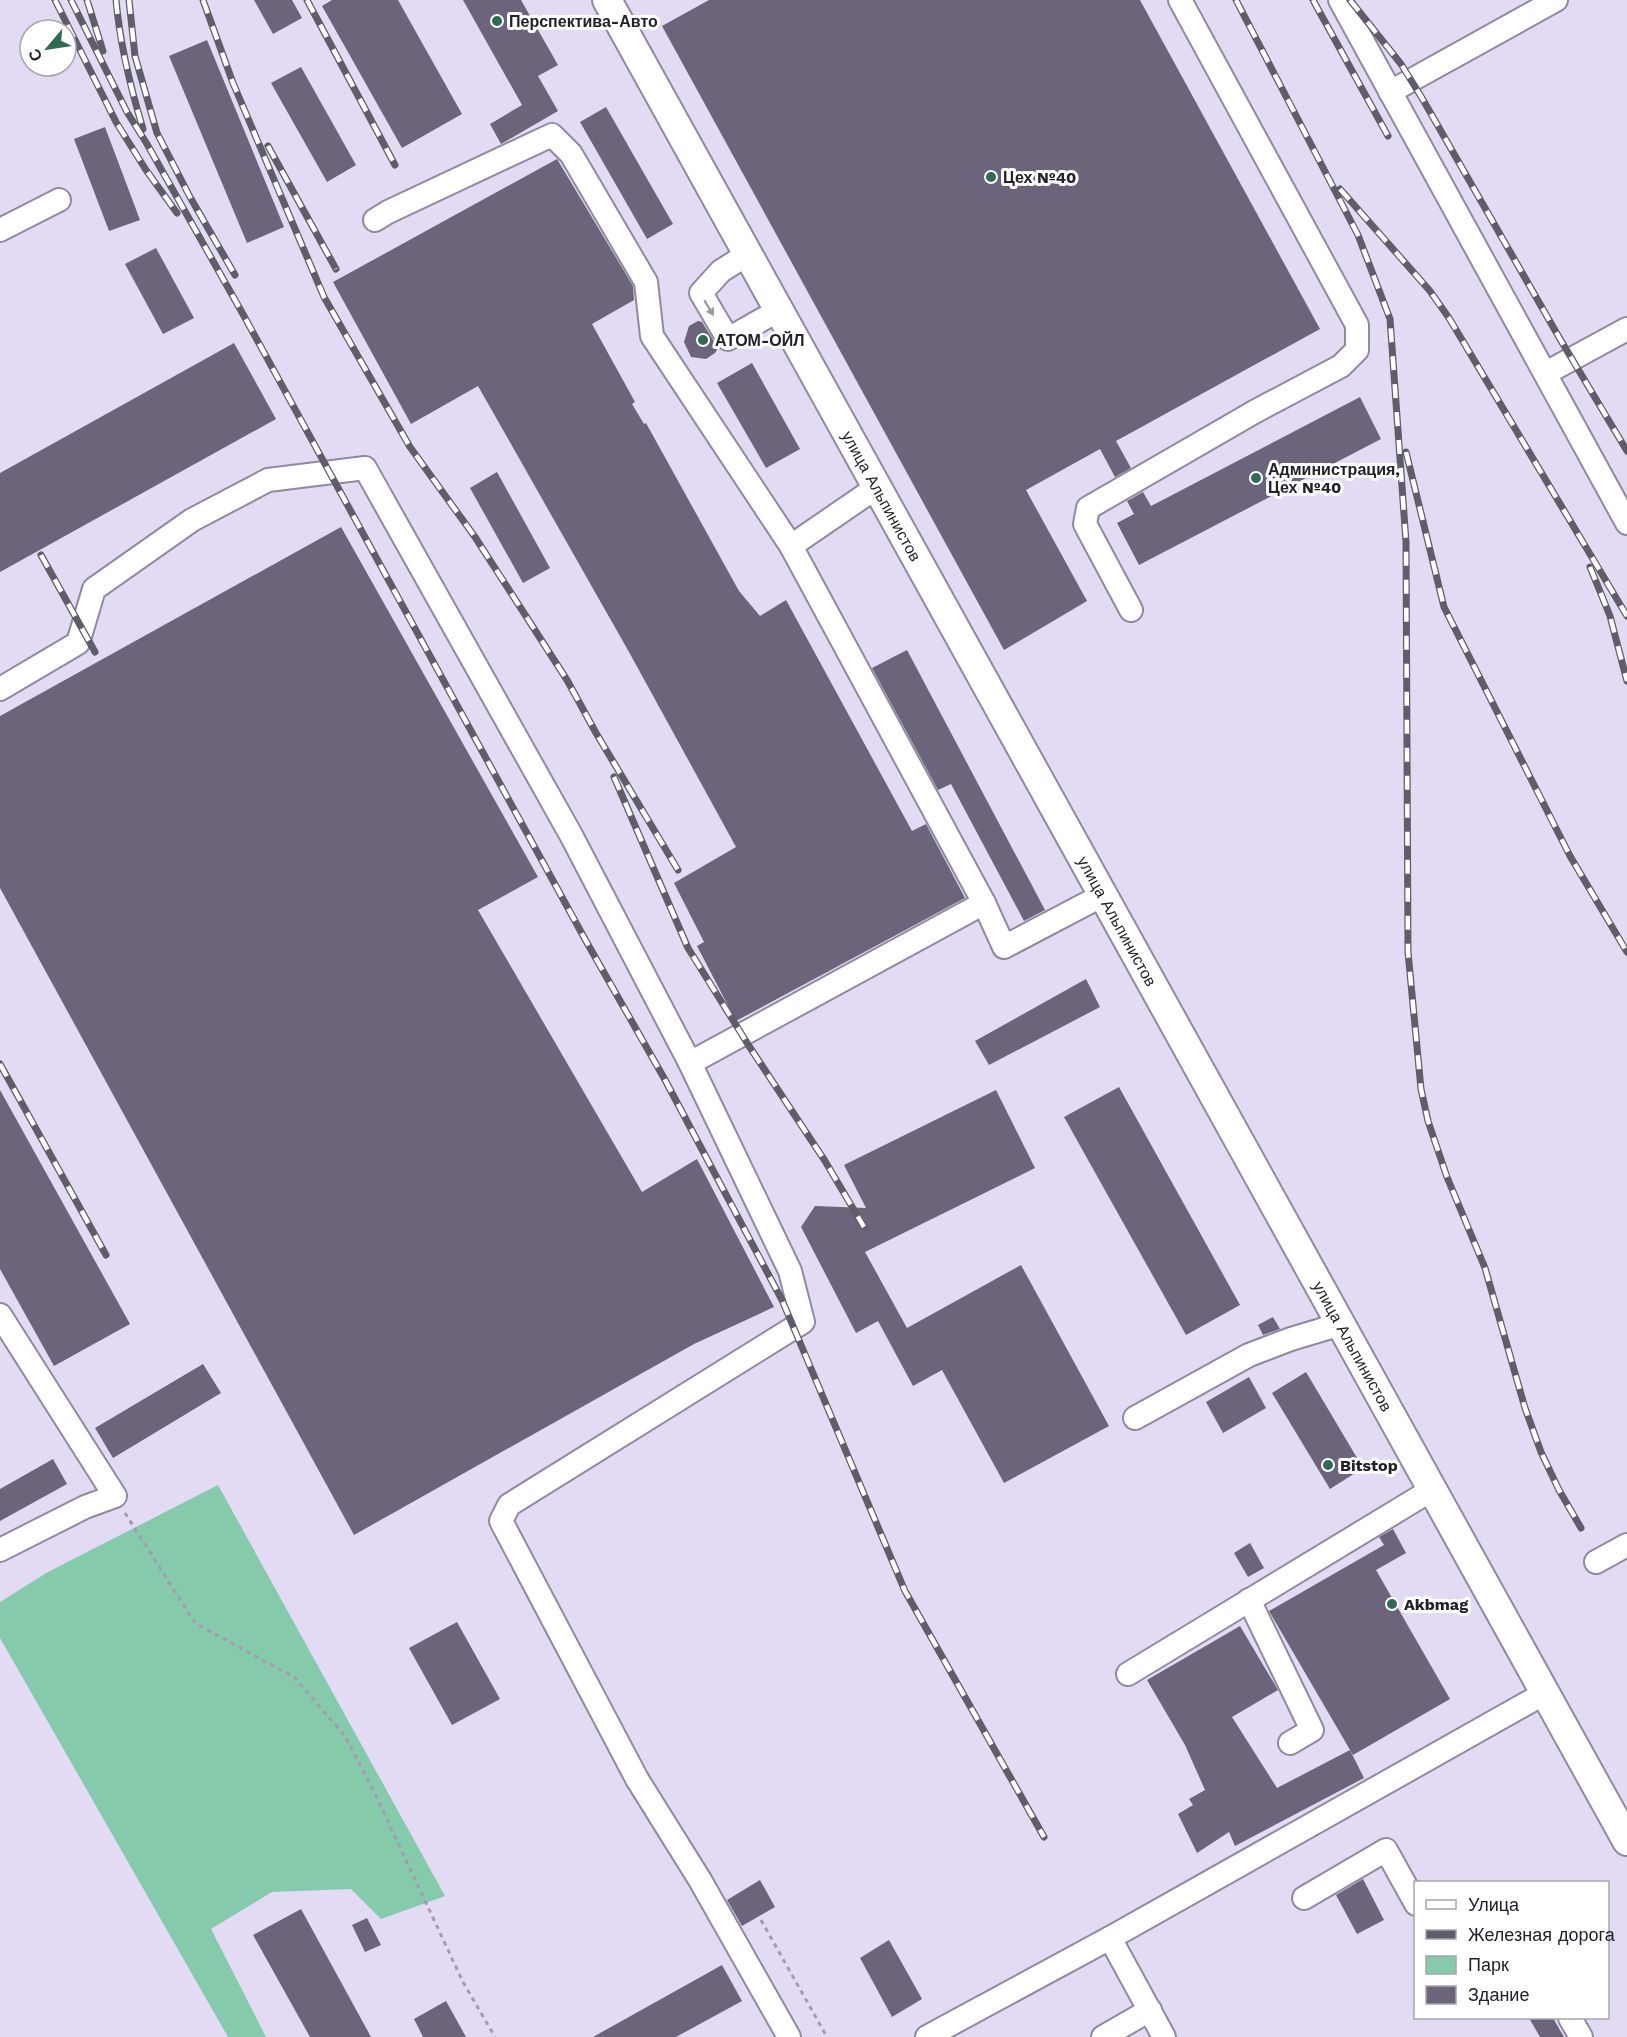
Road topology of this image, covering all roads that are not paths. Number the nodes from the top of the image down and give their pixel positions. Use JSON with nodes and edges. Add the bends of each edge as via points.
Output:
{"nodes":[{"id":1,"x":608,"y":0,"type":"edge"},
{"id":2,"x":1180,"y":0,"type":"edge"},
{"id":3,"x":1340,"y":0,"type":"edge"},
{"id":4,"x":1556,"y":0,"type":"edge"},
{"id":5,"x":1390,"y":92,"type":"junction"},
{"id":6,"x":59,"y":200,"type":"dead end"},
{"id":7,"x":375,"y":220,"type":"dead end"},
{"id":8,"x":0,"y":230,"type":"edge"},
{"id":9,"x":748,"y":254,"type":"junction"},
{"id":10,"x":779,"y":310,"type":"junction"},
{"id":11,"x":1627,"y":329,"type":"edge"},
{"id":12,"x":1546,"y":373,"type":"junction"},
{"id":13,"x":877,"y":486,"type":"junction"},
{"id":14,"x":1627,"y":523,"type":"edge"},
{"id":15,"x":791,"y":546,"type":"junction"},
{"id":16,"x":1131,"y":610,"type":"dead end"},
{"id":17,"x":0,"y":689,"type":"edge"},
{"id":18,"x":1103,"y":895,"type":"junction"},
{"id":19,"x":984,"y":903,"type":"junction"},
{"id":20,"x":690,"y":1063,"type":"junction"},
{"id":21,"x":0,"y":1316,"type":"edge"},
{"id":22,"x":1341,"y":1324,"type":"junction"},
{"id":23,"x":1135,"y":1418,"type":"dead end"},
{"id":24,"x":1433,"y":1489,"type":"junction"},
{"id":25,"x":1627,"y":1545,"type":"edge"},
{"id":26,"x":0,"y":1550,"type":"edge"},
{"id":27,"x":1596,"y":1562,"type":"dead end"},
{"id":28,"x":1250,"y":1600,"type":"junction"},
{"id":29,"x":1128,"y":1674,"type":"dead end"},
{"id":30,"x":1545,"y":1693,"type":"junction"},
{"id":31,"x":1290,"y":1743,"type":"dead end"},
{"id":32,"x":1627,"y":1841,"type":"edge"},
{"id":33,"x":1304,"y":1898,"type":"dead end"},
{"id":34,"x":1414,"y":1900,"type":"edge"},
{"id":35,"x":1110,"y":1938,"type":"junction"},
{"id":36,"x":1150,"y":2010,"type":"junction"},
{"id":37,"x":1571,"y":2019,"type":"edge"},
{"id":38,"x":789,"y":2037,"type":"edge"},
{"id":39,"x":927,"y":2037,"type":"edge"},
{"id":40,"x":1103,"y":2037,"type":"edge"},
{"id":41,"x":1164,"y":2037,"type":"edge"},
{"id":42,"x":1581,"y":2037,"type":"edge"}],
"edges":[{"from":1,"to":9,"type":"main road","name":"улица Альпинистов"},
{"from":2,"to":16,"type":"street","via":[[1357,325],[1357,350],[1341,366],[1088,508],[1085,524]]},
{"from":3,"to":5,"type":"street"},
{"from":4,"to":5,"type":"street"},
{"from":5,"to":12,"type":"street"},
{"from":6,"to":8,"type":"street"},
{"from":7,"to":15,"type":"street","via":[[552,135],[571,154],[646,282],[652,336]]},
{"from":9,"to":10,"type":"main road","name":"улица Альпинистов"},
{"from":9,"to":10,"type":"street","one_way":true,"via":[[721,271],[700,293],[728,339]]},
{"from":10,"to":13,"type":"main road","name":"улица Альпинистов"},
{"from":11,"to":12,"type":"street"},
{"from":12,"to":14,"type":"street"},
{"from":13,"to":15,"type":"street"},
{"from":13,"to":18,"type":"main road","name":"улица Альпинистов"},
{"from":15,"to":19,"type":"street"},
{"from":17,"to":20,"type":"street","via":[[78,643],[94,589],[192,520],[268,480],[365,468],[571,835]]},
{"from":18,"to":19,"type":"street","via":[[1004,947]]},
{"from":18,"to":22,"type":"main road","name":"улица Альпинистов"},
{"from":19,"to":20,"type":"street"},
{"from":20,"to":38,"type":"street","via":[[790,1271],[803,1322],[509,1505],[501,1521],[637,1779],[700,1880]]},
{"from":21,"to":26,"type":"street","via":[[115,1496]]},
{"from":22,"to":23,"type":"street","via":[[1249,1355]]},
{"from":22,"to":24,"type":"main road","name":"улица Альпинистов"},
{"from":24,"to":28,"type":"street"},
{"from":24,"to":30,"type":"main road","name":"улица Альпинистов"},
{"from":25,"to":27,"type":"street"},
{"from":28,"to":29,"type":"street"},
{"from":28,"to":31,"type":"street","via":[[1312,1730]]},
{"from":30,"to":32,"type":"main road","name":"улица Альпинистов"},
{"from":30,"to":35,"type":"street"},
{"from":33,"to":34,"type":"street","via":[[1386,1850]]},
{"from":35,"to":36,"type":"street"},
{"from":35,"to":39,"type":"street"},
{"from":36,"to":40,"type":"street"},
{"from":36,"to":41,"type":"street"},
{"from":37,"to":42,"type":"street"}]}
